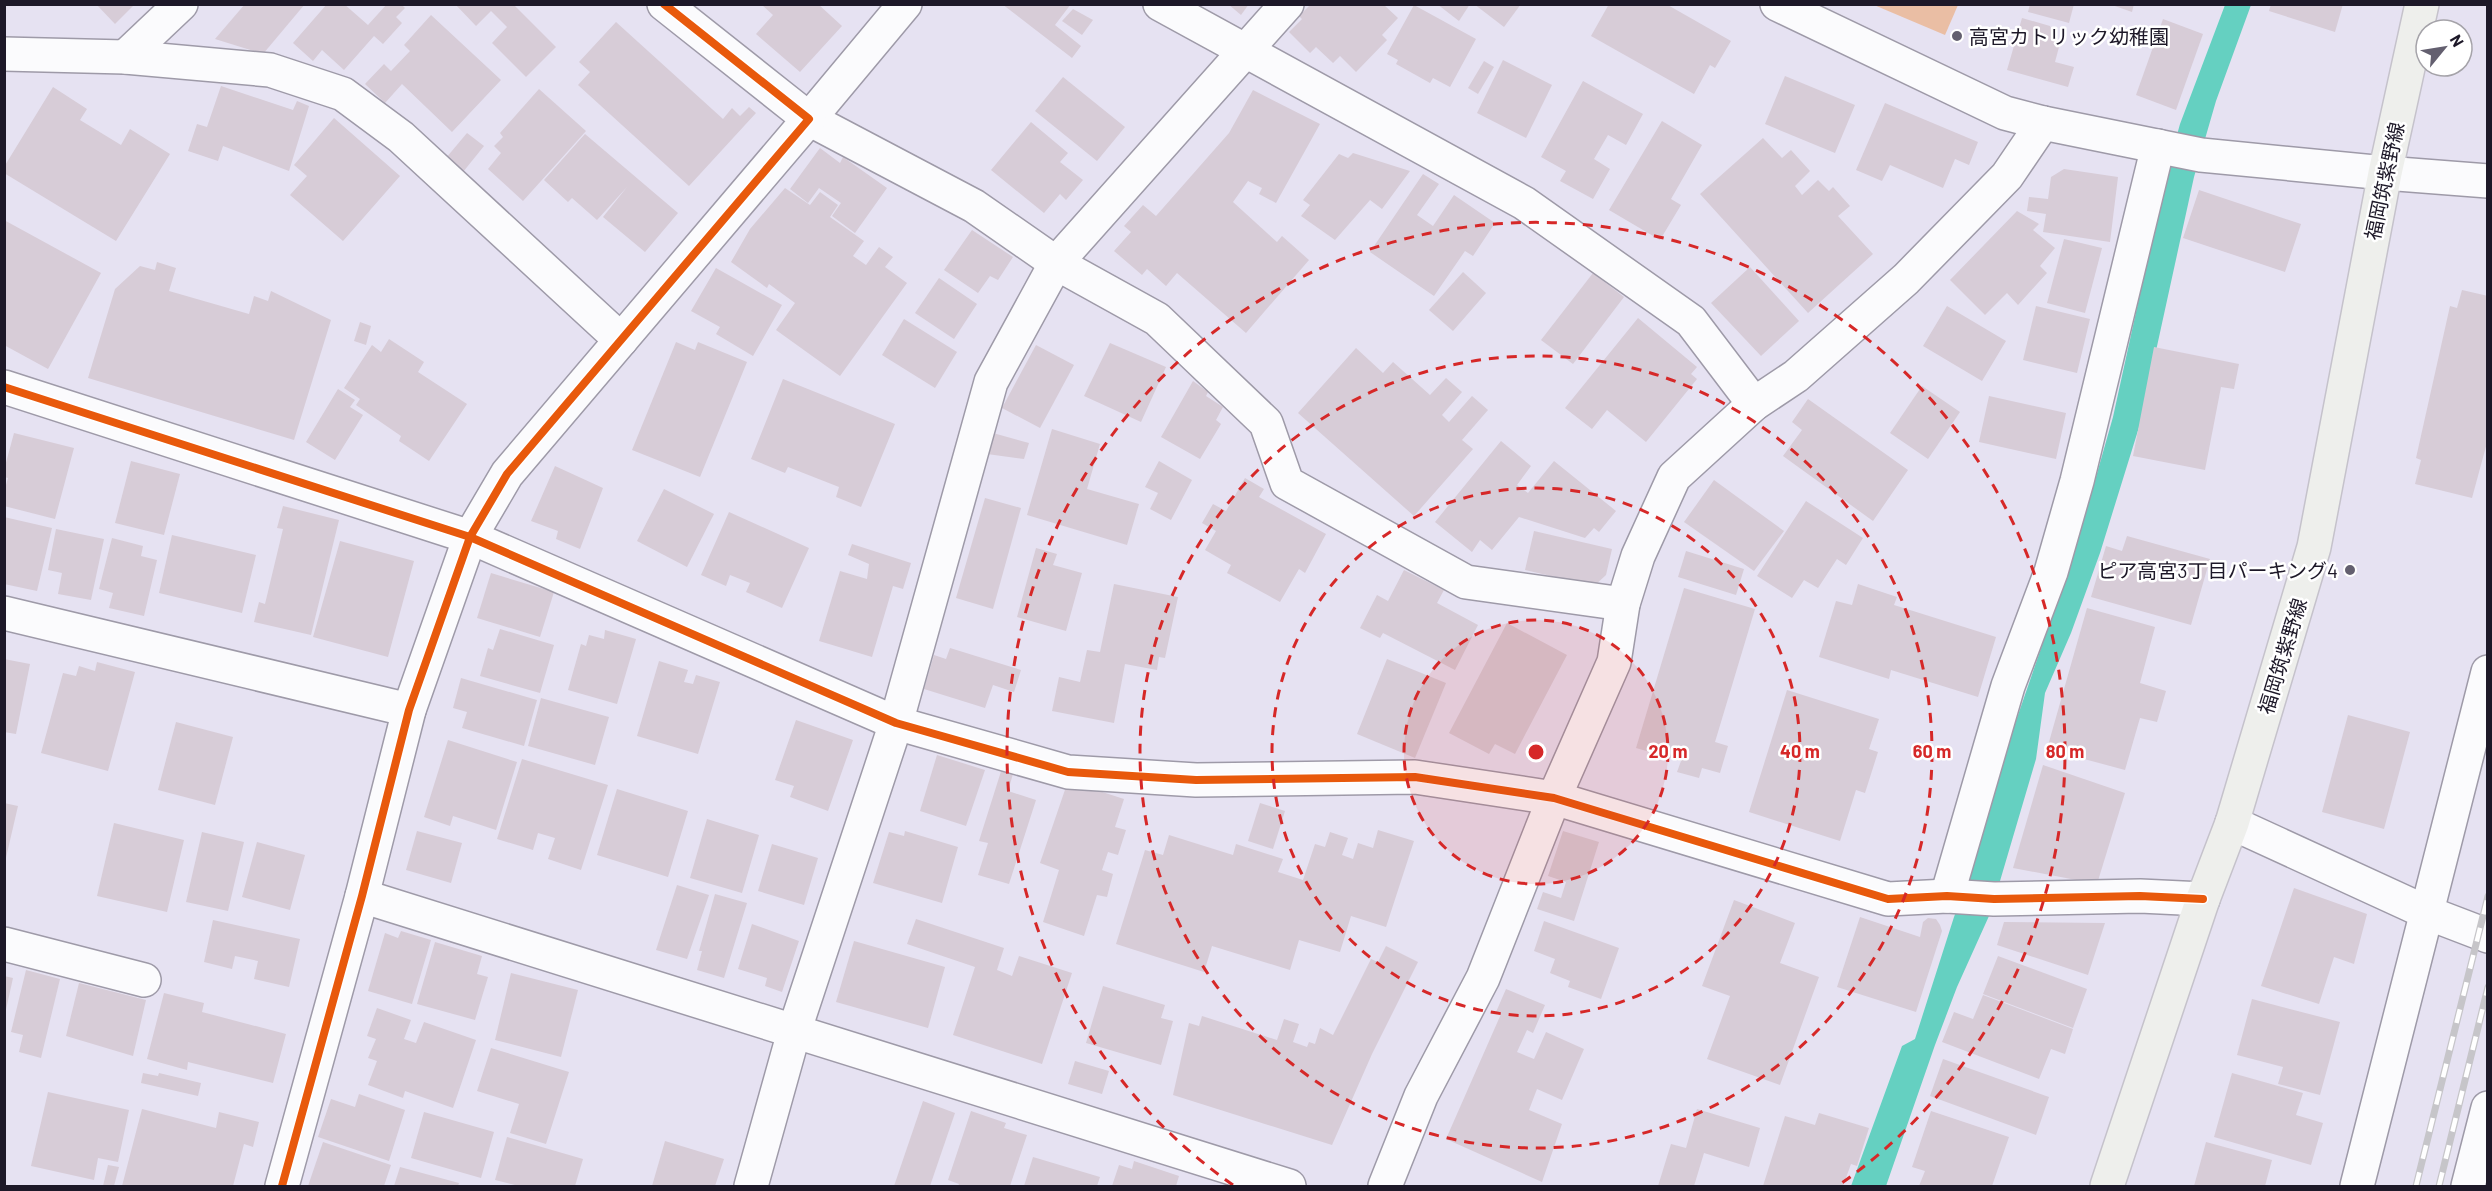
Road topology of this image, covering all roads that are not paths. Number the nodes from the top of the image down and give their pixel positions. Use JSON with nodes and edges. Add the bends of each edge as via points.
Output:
{"nodes":[{"id":1,"x":181,"y":4,"type":"edge"},
{"id":2,"x":664,"y":4,"type":"edge"},
{"id":3,"x":905,"y":4,"type":"edge"},
{"id":4,"x":1160,"y":4,"type":"edge"},
{"id":5,"x":1287,"y":4,"type":"edge"},
{"id":6,"x":1778,"y":4,"type":"edge"},
{"id":7,"x":2422,"y":4,"type":"edge"},
{"id":8,"x":1245,"y":52,"type":"junction"},
{"id":9,"x":4,"y":54,"type":"edge"},
{"id":10,"x":125,"y":57,"type":"junction"},
{"id":11,"x":809,"y":119,"type":"junction"},
{"id":12,"x":2043,"y":123,"type":"junction"},
{"id":13,"x":2177,"y":150,"type":"junction"},
{"id":14,"x":2385,"y":173,"type":"junction"},
{"id":15,"x":2487,"y":181,"type":"edge"},
{"id":16,"x":1056,"y":263,"type":"junction"},
{"id":17,"x":621,"y":340,"type":"junction"},
{"id":18,"x":4,"y":387,"type":"edge"},
{"id":19,"x":1754,"y":404,"type":"junction"},
{"id":20,"x":470,"y":537,"type":"junction"},
{"id":21,"x":1623,"y":604,"type":"junction"},
{"id":22,"x":4,"y":613,"type":"edge"},
{"id":23,"x":2487,"y":672,"type":"edge"},
{"id":24,"x":409,"y":710,"type":"junction"},
{"id":25,"x":896,"y":723,"type":"junction"},
{"id":26,"x":1554,"y":798,"type":"junction"},
{"id":27,"x":2232,"y":823,"type":"junction"},
{"id":28,"x":362,"y":896,"type":"junction"},
{"id":29,"x":1954,"y":897,"type":"junction"},
{"id":30,"x":2203,"y":899,"type":"junction"},
{"id":31,"x":2427,"y":913,"type":"junction"},
{"id":32,"x":2487,"y":936,"type":"edge"},
{"id":33,"x":4,"y":944,"type":"edge"},
{"id":34,"x":144,"y":980,"type":"dead end"},
{"id":35,"x":794,"y":1032,"type":"junction"},
{"id":36,"x":2487,"y":1108,"type":"edge"},
{"id":37,"x":282,"y":1186,"type":"edge"},
{"id":38,"x":751,"y":1186,"type":"edge"},
{"id":39,"x":1289,"y":1186,"type":"edge"},
{"id":40,"x":1385,"y":1186,"type":"edge"},
{"id":41,"x":2107,"y":1186,"type":"edge"},
{"id":42,"x":2357,"y":1186,"type":"edge"},
{"id":43,"x":2468,"y":1186,"type":"edge"}],
"edges":[{"from":1,"to":10,"type":"street"},
{"from":2,"to":11,"type":"street"},
{"from":3,"to":11,"type":"street"},
{"from":4,"to":8,"type":"street"},
{"from":5,"to":8,"type":"street"},
{"from":6,"to":12,"type":"street","via":[[2006,113]]},
{"from":7,"to":14,"type":"main road","name":"福岡筑紫野線"},
{"from":8,"to":16,"type":"street"},
{"from":8,"to":19,"type":"street","via":[[1524,203],[1690,321]]},
{"from":9,"to":10,"type":"street"},
{"from":10,"to":17,"type":"street","via":[[270,70],[343,94],[401,137]]},
{"from":11,"to":16,"type":"street","via":[[974,206]]},
{"from":11,"to":17,"type":"street"},
{"from":12,"to":13,"type":"street"},
{"from":12,"to":19,"type":"street","via":[[2007,176],[1906,279],[1796,376]]},
{"from":13,"to":14,"type":"street"},
{"from":13,"to":29,"type":"street","via":[[2051,572],[2008,686]]},
{"from":14,"to":15,"type":"street"},
{"from":14,"to":27,"type":"main road","name":"福岡筑紫野線","via":[[2314,547]]},
{"from":16,"to":21,"type":"street","via":[[1157,319],[1266,423],[1287,483],[1466,582]]},
{"from":16,"to":25,"type":"street","via":[[990,382]]},
{"from":17,"to":20,"type":"street","via":[[507,474]]},
{"from":18,"to":20,"type":"street"},
{"from":19,"to":21,"type":"street","via":[[1674,477],[1638,556]]},
{"from":20,"to":24,"type":"street"},
{"from":20,"to":25,"type":"street"},
{"from":21,"to":26,"type":"street","via":[[1614,662]]},
{"from":22,"to":24,"type":"street"},
{"from":23,"to":31,"type":"street"},
{"from":24,"to":28,"type":"street"},
{"from":25,"to":26,"type":"street","via":[[1068,772],[1196,780],[1415,777]]},
{"from":25,"to":35,"type":"street"},
{"from":26,"to":29,"type":"street","via":[[1888,899]]},
{"from":26,"to":40,"type":"street","via":[[1483,978],[1421,1096]]},
{"from":27,"to":30,"type":"main road","name":"福岡筑紫野線"},
{"from":27,"to":31,"type":"street"},
{"from":28,"to":35,"type":"street"},
{"from":28,"to":37,"type":"street"},
{"from":29,"to":30,"type":"street"},
{"from":30,"to":41,"type":"main road","name":"福岡筑紫野線"},
{"from":31,"to":32,"type":"street"},
{"from":31,"to":42,"type":"street"},
{"from":33,"to":34,"type":"street"},
{"from":35,"to":38,"type":"street"},
{"from":35,"to":39,"type":"street"},
{"from":36,"to":43,"type":"street"}]}
